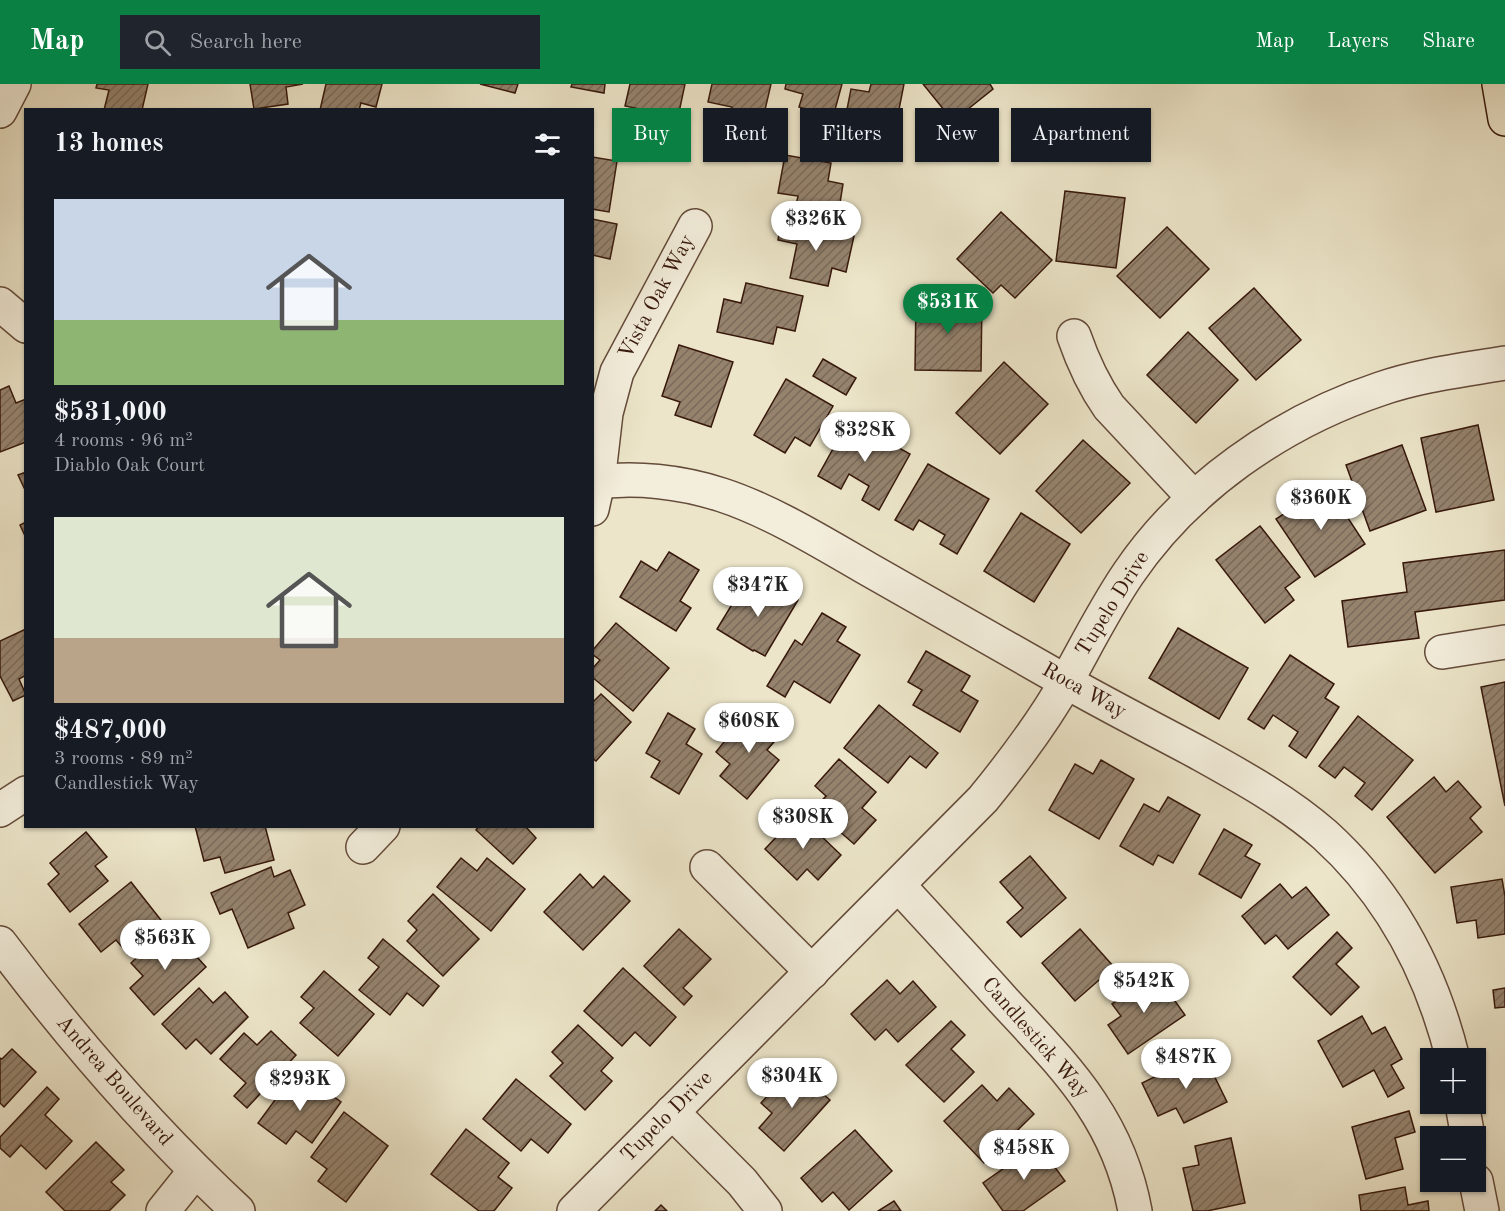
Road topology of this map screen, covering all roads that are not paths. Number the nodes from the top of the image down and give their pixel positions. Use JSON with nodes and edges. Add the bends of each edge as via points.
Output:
{"nodes":[{"id":1,"x":14,"y":84,"type":"edge"},
{"id":2,"x":1499,"y":84,"type":"edge"},
{"id":3,"x":0,"y":111,"type":"edge"},
{"id":4,"x":1505,"y":119,"type":"edge"},
{"id":5,"x":695,"y":226,"type":"dead end"},
{"id":6,"x":0,"y":304,"type":"edge"},
{"id":7,"x":24,"y":324,"type":"edge"},
{"id":8,"x":1074,"y":336,"type":"dead end"},
{"id":9,"x":1505,"y":363,"type":"edge"},
{"id":10,"x":594,"y":491,"type":"edge"},
{"id":11,"x":1194,"y":498,"type":"junction"},
{"id":12,"x":1505,"y":642,"type":"edge"},
{"id":13,"x":1442,"y":652,"type":"dead end"},
{"id":14,"x":1066,"y":682,"type":"junction"},
{"id":15,"x":24,"y":794,"type":"edge"},
{"id":16,"x":0,"y":810,"type":"edge"},
{"id":17,"x":707,"y":867,"type":"dead end"},
{"id":18,"x":899,"y":886,"type":"junction"},
{"id":19,"x":0,"y":943,"type":"edge"},
{"id":20,"x":812,"y":972,"type":"junction"},
{"id":21,"x":1450,"y":1048,"type":"edge"},
{"id":22,"x":672,"y":1112,"type":"junction"},
{"id":23,"x":195,"y":1171,"type":"junction"},
{"id":24,"x":1478,"y":1192,"type":"edge"},
{"id":25,"x":163,"y":1211,"type":"edge"},
{"id":26,"x":238,"y":1211,"type":"edge"},
{"id":27,"x":574,"y":1211,"type":"edge"},
{"id":28,"x":765,"y":1211,"type":"edge"},
{"id":29,"x":1135,"y":1211,"type":"edge"},
{"id":30,"x":1482,"y":1211,"type":"edge"}],
"edges":[{"from":1,"to":3,"type":"street"},
{"from":2,"to":4,"type":"main road"},
{"from":5,"to":10,"type":"street","name":"Vista Oak Way","via":[[617,372],[606,413]]},
{"from":6,"to":7,"type":"street"},
{"from":8,"to":11,"type":"street","via":[[1097,391]]},
{"from":9,"to":11,"type":"street","name":"Tupelo Drive","via":[[1391,386],[1332,407],[1250,455]]},
{"from":10,"to":14,"type":"street","name":"Roca Way","via":[[641,480],[722,495],[845,556]]},
{"from":11,"to":14,"type":"street","name":"Tupelo Drive","via":[[1129,572]]},
{"from":12,"to":13,"type":"street"},
{"from":14,"to":18,"type":"street","name":"Tupelo Drive","via":[[1028,744],[983,799]]},
{"from":14,"to":21,"type":"street","name":"Roca Way","via":[[1255,783],[1326,836],[1357,868],[1408,940],[1436,1000]]},
{"from":15,"to":16,"type":"street"},
{"from":17,"to":20,"type":"street"},
{"from":18,"to":20,"type":"street","name":"Tupelo Drive"},
{"from":18,"to":29,"type":"street","name":"Candlestick Way","via":[[1069,1071],[1116,1148]]},
{"from":19,"to":23,"type":"street","name":"Andrea Boulevard","via":[[102,1072]]},
{"from":20,"to":22,"type":"street","name":"Tupelo Drive"},
{"from":22,"to":27,"type":"street","name":"Tupelo Drive"},
{"from":22,"to":28,"type":"street","via":[[742,1182]]},
{"from":23,"to":25,"type":"street"},
{"from":23,"to":26,"type":"street","name":"Andrea Boulevard"},
{"from":24,"to":30,"type":"street"}]}
